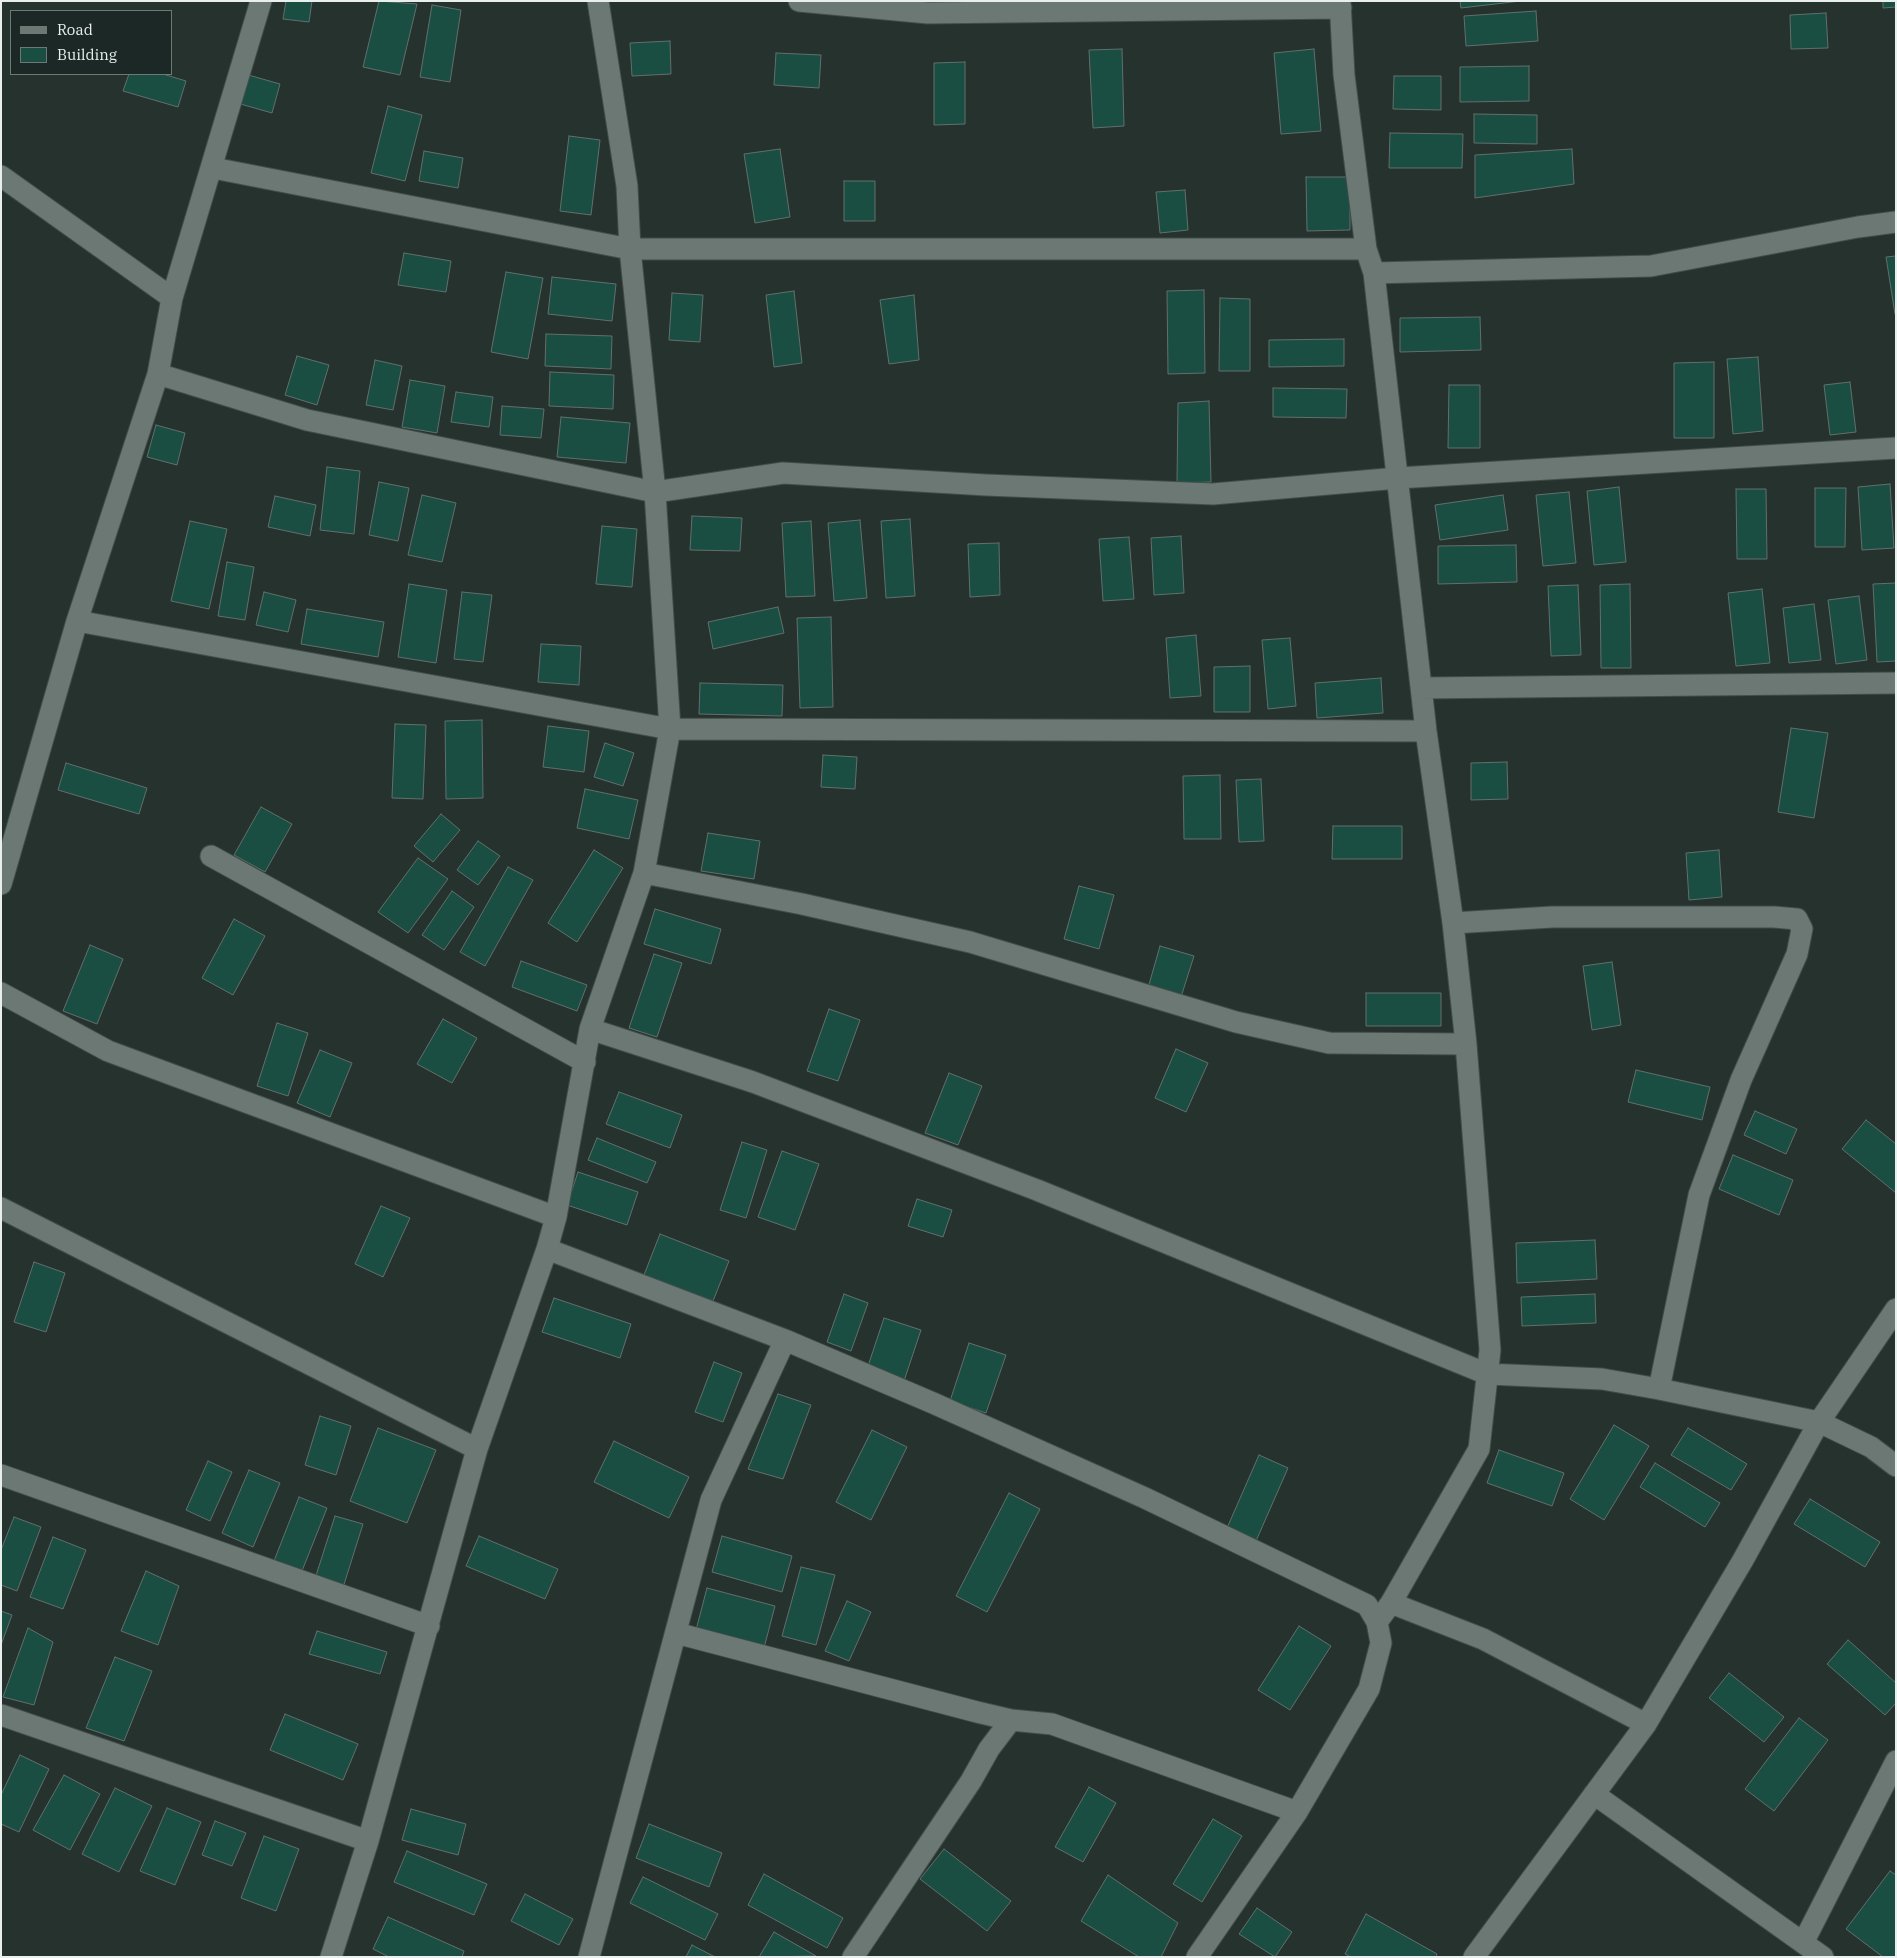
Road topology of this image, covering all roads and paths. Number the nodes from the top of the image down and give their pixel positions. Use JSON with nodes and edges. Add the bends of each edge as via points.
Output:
{"nodes":[{"id":1,"x":260,"y":1,"type":"edge"},
{"id":2,"x":598,"y":1,"type":"edge"},
{"id":3,"x":799,"y":1,"type":"edge"},
{"id":4,"x":1341,"y":4,"type":"edge"},
{"id":5,"x":212,"y":168,"type":"junction"},
{"id":6,"x":1,"y":176,"type":"edge"},
{"id":7,"x":1896,"y":222,"type":"edge"},
{"id":8,"x":1366,"y":248,"type":"junction"},
{"id":9,"x":630,"y":249,"type":"junction"},
{"id":10,"x":1374,"y":273,"type":"junction"},
{"id":11,"x":172,"y":298,"type":"junction"},
{"id":12,"x":158,"y":374,"type":"junction"},
{"id":13,"x":1896,"y":448,"type":"edge"},
{"id":14,"x":1398,"y":478,"type":"junction"},
{"id":15,"x":655,"y":492,"type":"junction"},
{"id":16,"x":77,"y":621,"type":"junction"},
{"id":17,"x":1896,"y":683,"type":"edge"},
{"id":18,"x":1421,"y":688,"type":"junction"},
{"id":19,"x":670,"y":729,"type":"junction"},
{"id":20,"x":1426,"y":731,"type":"junction"},
{"id":21,"x":211,"y":856,"type":"dead end"},
{"id":22,"x":644,"y":873,"type":"junction"},
{"id":23,"x":1,"y":884,"type":"edge"},
{"id":24,"x":1452,"y":923,"type":"junction"},
{"id":25,"x":1,"y":993,"type":"edge"},
{"id":26,"x":590,"y":1029,"type":"junction"},
{"id":27,"x":1466,"y":1044,"type":"junction"},
{"id":28,"x":585,"y":1062,"type":"junction"},
{"id":29,"x":1,"y":1208,"type":"edge"},
{"id":30,"x":556,"y":1217,"type":"junction"},
{"id":31,"x":547,"y":1249,"type":"junction"},
{"id":32,"x":1896,"y":1309,"type":"edge"},
{"id":33,"x":785,"y":1340,"type":"junction"},
{"id":34,"x":1487,"y":1374,"type":"junction"},
{"id":35,"x":1660,"y":1388,"type":"junction"},
{"id":36,"x":1819,"y":1422,"type":"junction"},
{"id":37,"x":476,"y":1449,"type":"junction"},
{"id":38,"x":1896,"y":1466,"type":"edge"},
{"id":39,"x":1,"y":1475,"type":"edge"},
{"id":40,"x":1391,"y":1603,"type":"junction"},
{"id":41,"x":1377,"y":1622,"type":"junction"},
{"id":42,"x":429,"y":1626,"type":"junction"},
{"id":43,"x":676,"y":1633,"type":"junction"},
{"id":44,"x":977,"y":1712,"type":"junction"},
{"id":45,"x":1,"y":1715,"type":"edge"},
{"id":46,"x":1011,"y":1720,"type":"junction"},
{"id":47,"x":1646,"y":1724,"type":"junction"},
{"id":48,"x":989,"y":1749,"type":"junction"},
{"id":49,"x":1896,"y":1761,"type":"edge"},
{"id":50,"x":1594,"y":1794,"type":"junction"},
{"id":51,"x":1298,"y":1812,"type":"junction"},
{"id":52,"x":368,"y":1841,"type":"junction"},
{"id":53,"x":1803,"y":1943,"type":"junction"},
{"id":54,"x":331,"y":1957,"type":"edge"},
{"id":55,"x":590,"y":1957,"type":"edge"},
{"id":56,"x":854,"y":1957,"type":"edge"},
{"id":57,"x":1197,"y":1957,"type":"edge"},
{"id":58,"x":1474,"y":1957,"type":"edge"},
{"id":59,"x":1823,"y":1957,"type":"edge"}],
"edges":[{"from":1,"to":5,"type":"street"},
{"from":2,"to":9,"type":"street","via":[[626,186]]},
{"from":3,"to":4,"type":"street","via":[[928,13]]},
{"from":4,"to":8,"type":"street","via":[[1344,75]]},
{"from":5,"to":9,"type":"street"},
{"from":5,"to":11,"type":"street"},
{"from":6,"to":11,"type":"street"},
{"from":7,"to":10,"type":"street","via":[[1650,266]]},
{"from":8,"to":9,"type":"street"},
{"from":8,"to":10,"type":"street"},
{"from":9,"to":15,"type":"street"},
{"from":10,"to":14,"type":"street"},
{"from":11,"to":12,"type":"street"},
{"from":12,"to":15,"type":"street","via":[[307,420]]},
{"from":12,"to":16,"type":"street"},
{"from":13,"to":14,"type":"street"},
{"from":14,"to":15,"type":"street","via":[[1213,494],[986,485],[783,472]]},
{"from":14,"to":18,"type":"street"},
{"from":15,"to":19,"type":"street"},
{"from":16,"to":19,"type":"street"},
{"from":16,"to":23,"type":"street"},
{"from":17,"to":18,"type":"street"},
{"from":18,"to":20,"type":"street"},
{"from":19,"to":20,"type":"street"},
{"from":19,"to":22,"type":"street"},
{"from":20,"to":24,"type":"street"},
{"from":21,"to":28,"type":"street"},
{"from":22,"to":26,"type":"street"},
{"from":22,"to":27,"type":"street","via":[[970,942],[1236,1022],[1329,1043]]},
{"from":24,"to":27,"type":"street"},
{"from":24,"to":35,"type":"street","via":[[1552,917],[1774,917],[1797,919],[1802,929],[1797,954],[1741,1080],[1699,1195]]},
{"from":25,"to":30,"type":"street","via":[[108,1050]]},
{"from":26,"to":28,"type":"street"},
{"from":26,"to":34,"type":"street","via":[[753,1082],[1037,1190]]},
{"from":27,"to":34,"type":"street","via":[[1490,1350]]},
{"from":28,"to":30,"type":"street"},
{"from":29,"to":37,"type":"street"},
{"from":30,"to":31,"type":"street"},
{"from":31,"to":33,"type":"street"},
{"from":31,"to":37,"type":"street"},
{"from":32,"to":36,"type":"street"},
{"from":33,"to":41,"type":"street","via":[[1145,1498],[1367,1605]]},
{"from":33,"to":43,"type":"street","via":[[711,1500]]},
{"from":34,"to":35,"type":"street","via":[[1602,1379]]},
{"from":34,"to":40,"type":"street","via":[[1479,1449]]},
{"from":35,"to":36,"type":"street"},
{"from":36,"to":38,"type":"street","via":[[1871,1447]]},
{"from":36,"to":47,"type":"street","via":[[1743,1560]]},
{"from":37,"to":42,"type":"street"},
{"from":39,"to":42,"type":"street"},
{"from":40,"to":41,"type":"street"},
{"from":40,"to":47,"type":"street","via":[[1483,1639]]},
{"from":41,"to":51,"type":"street","via":[[1381,1643],[1369,1689]]},
{"from":42,"to":52,"type":"street"},
{"from":43,"to":44,"type":"street"},
{"from":43,"to":55,"type":"street"},
{"from":44,"to":46,"type":"street"},
{"from":44,"to":48,"type":"street"},
{"from":45,"to":52,"type":"street"},
{"from":46,"to":48,"type":"street"},
{"from":46,"to":51,"type":"street","via":[[1052,1724]]},
{"from":47,"to":50,"type":"street"},
{"from":48,"to":56,"type":"street"},
{"from":49,"to":53,"type":"street"},
{"from":50,"to":53,"type":"street"},
{"from":50,"to":58,"type":"street"},
{"from":51,"to":57,"type":"street"},
{"from":52,"to":54,"type":"street"},
{"from":53,"to":59,"type":"street"}]}
